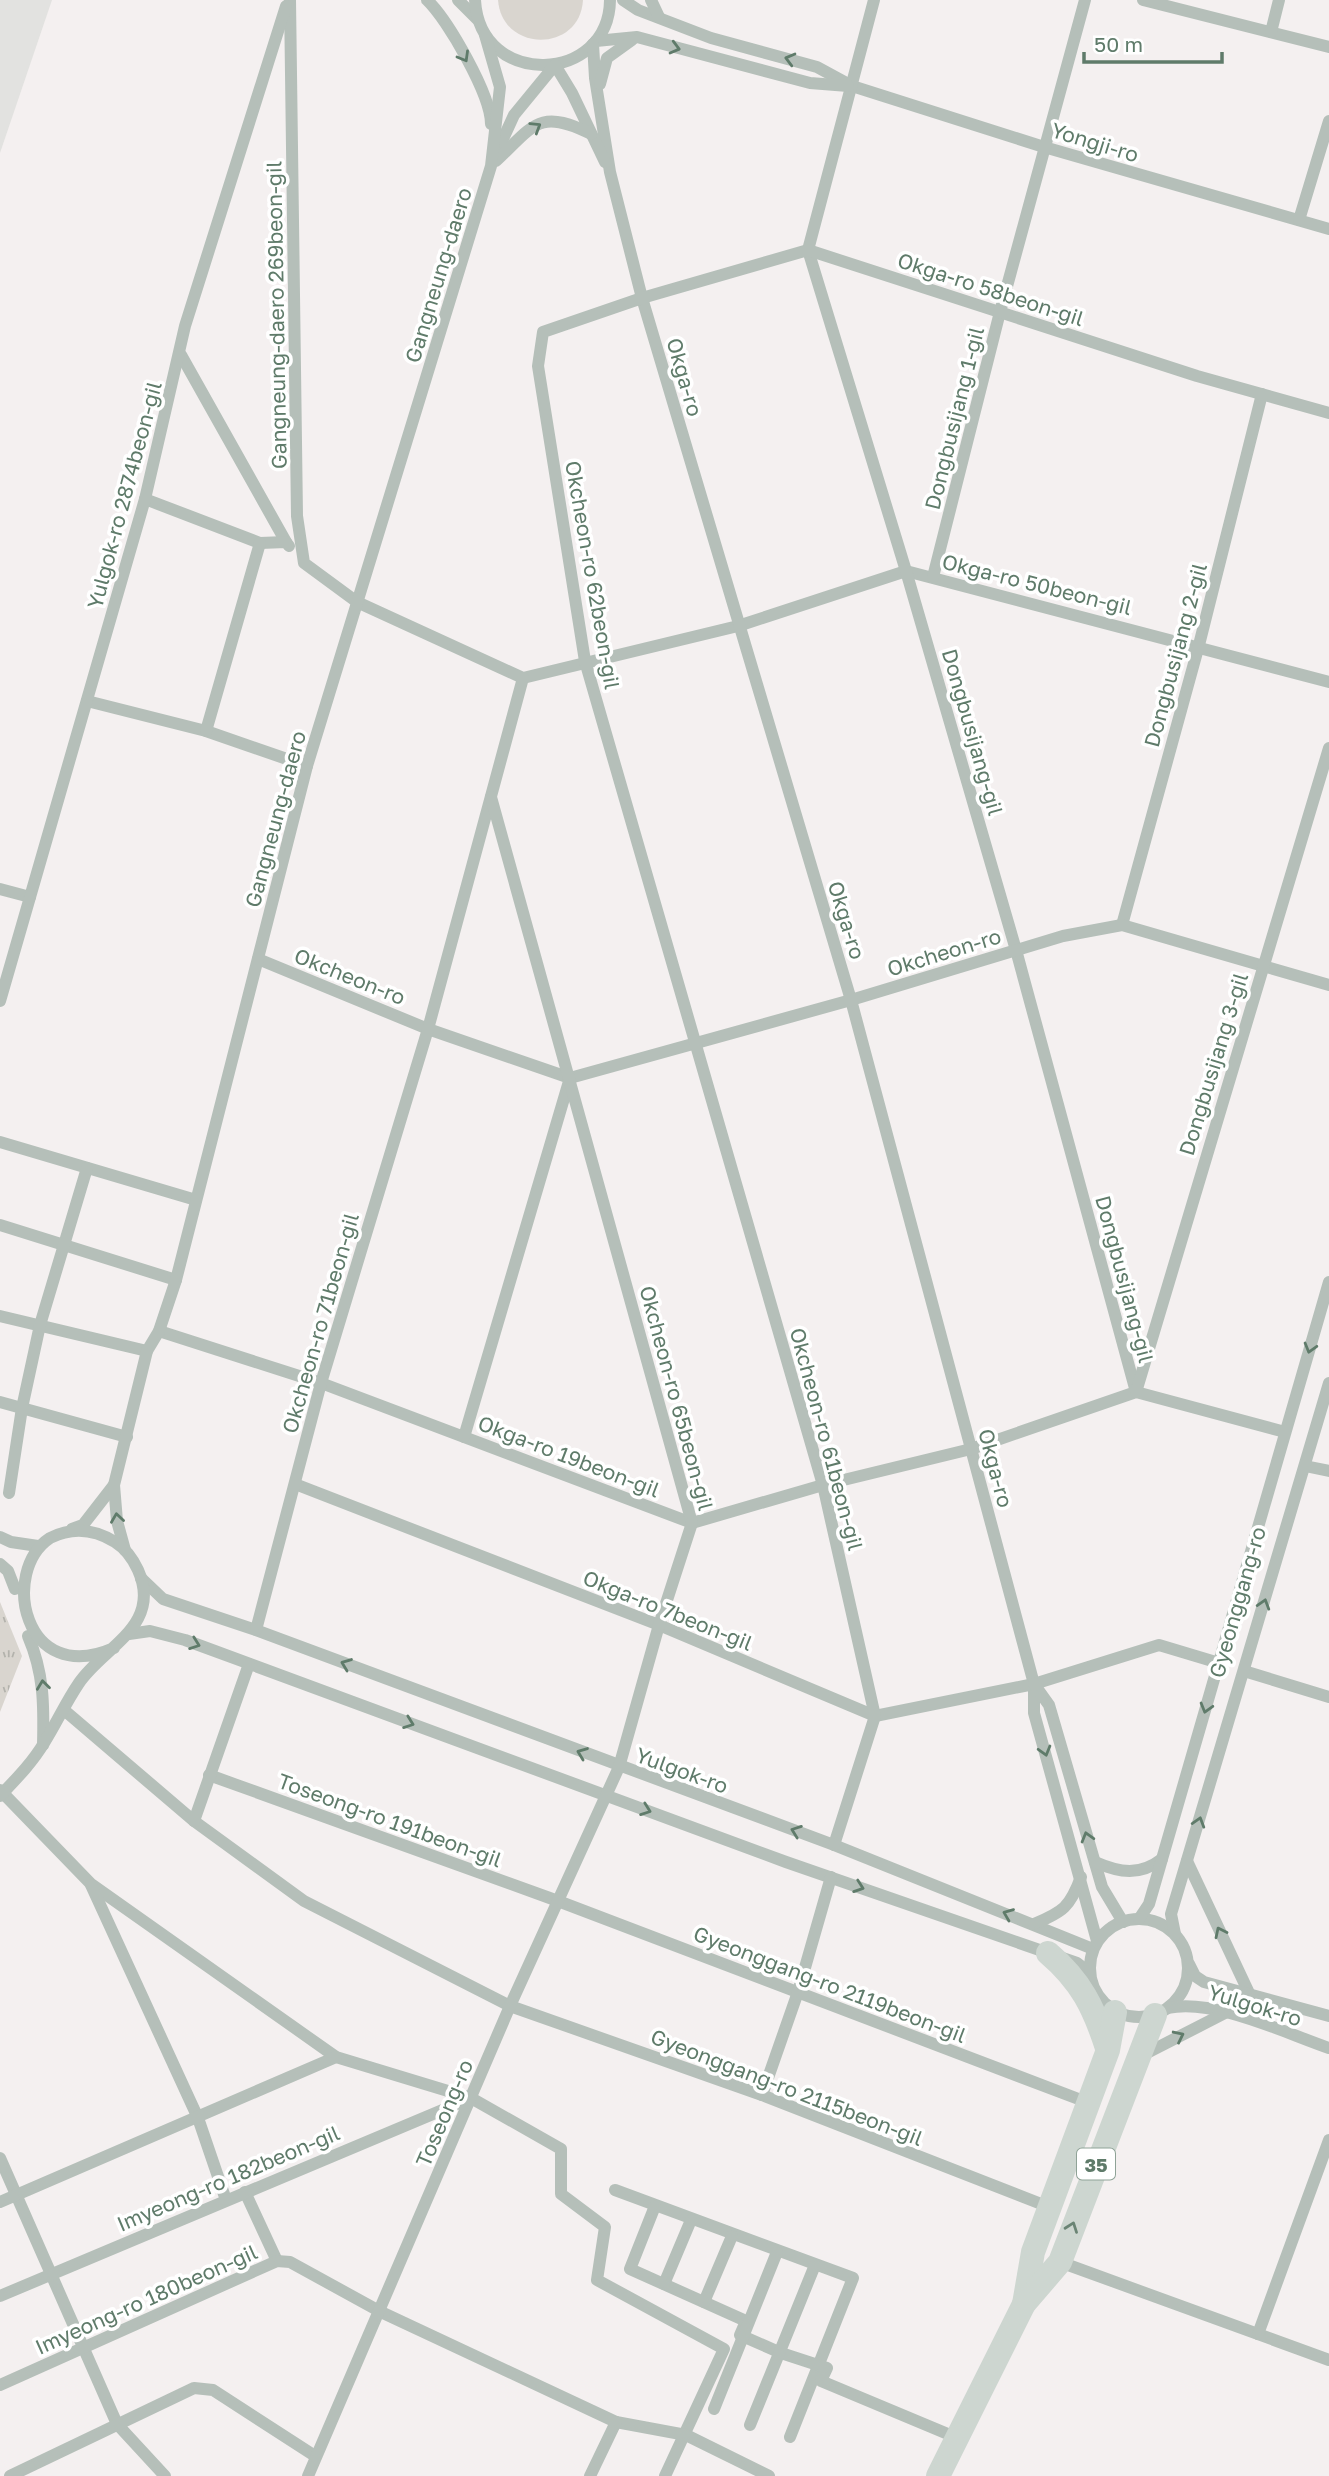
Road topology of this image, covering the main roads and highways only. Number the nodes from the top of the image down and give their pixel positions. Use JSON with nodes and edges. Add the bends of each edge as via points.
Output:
{"nodes":[{"id":1,"x":1048,"y":1953,"type":"road end"},
{"id":2,"x":1162,"y":2011,"type":"road end"},
{"id":3,"x":1115,"y":2012,"type":"road end"},
{"id":4,"x":1108,"y":2050,"type":"junction"},
{"id":5,"x":1024,"y":2304,"type":"junction"},
{"id":6,"x":938,"y":2476,"type":"edge"}],
"edges":[{"from":1,"to":4,"type":"main road","via":[[1071,1973],[1094,2011]]},
{"from":5,"to":2,"type":"main road","number":"35","one_way":true,"via":[[1060,2262],[1134,2063]]},
{"from":3,"to":4,"type":"main road","number":"35"},
{"from":4,"to":5,"type":"main road","number":"35","via":[[1033,2252]]},
{"from":5,"to":6,"type":"main road","number":"35"}]}
